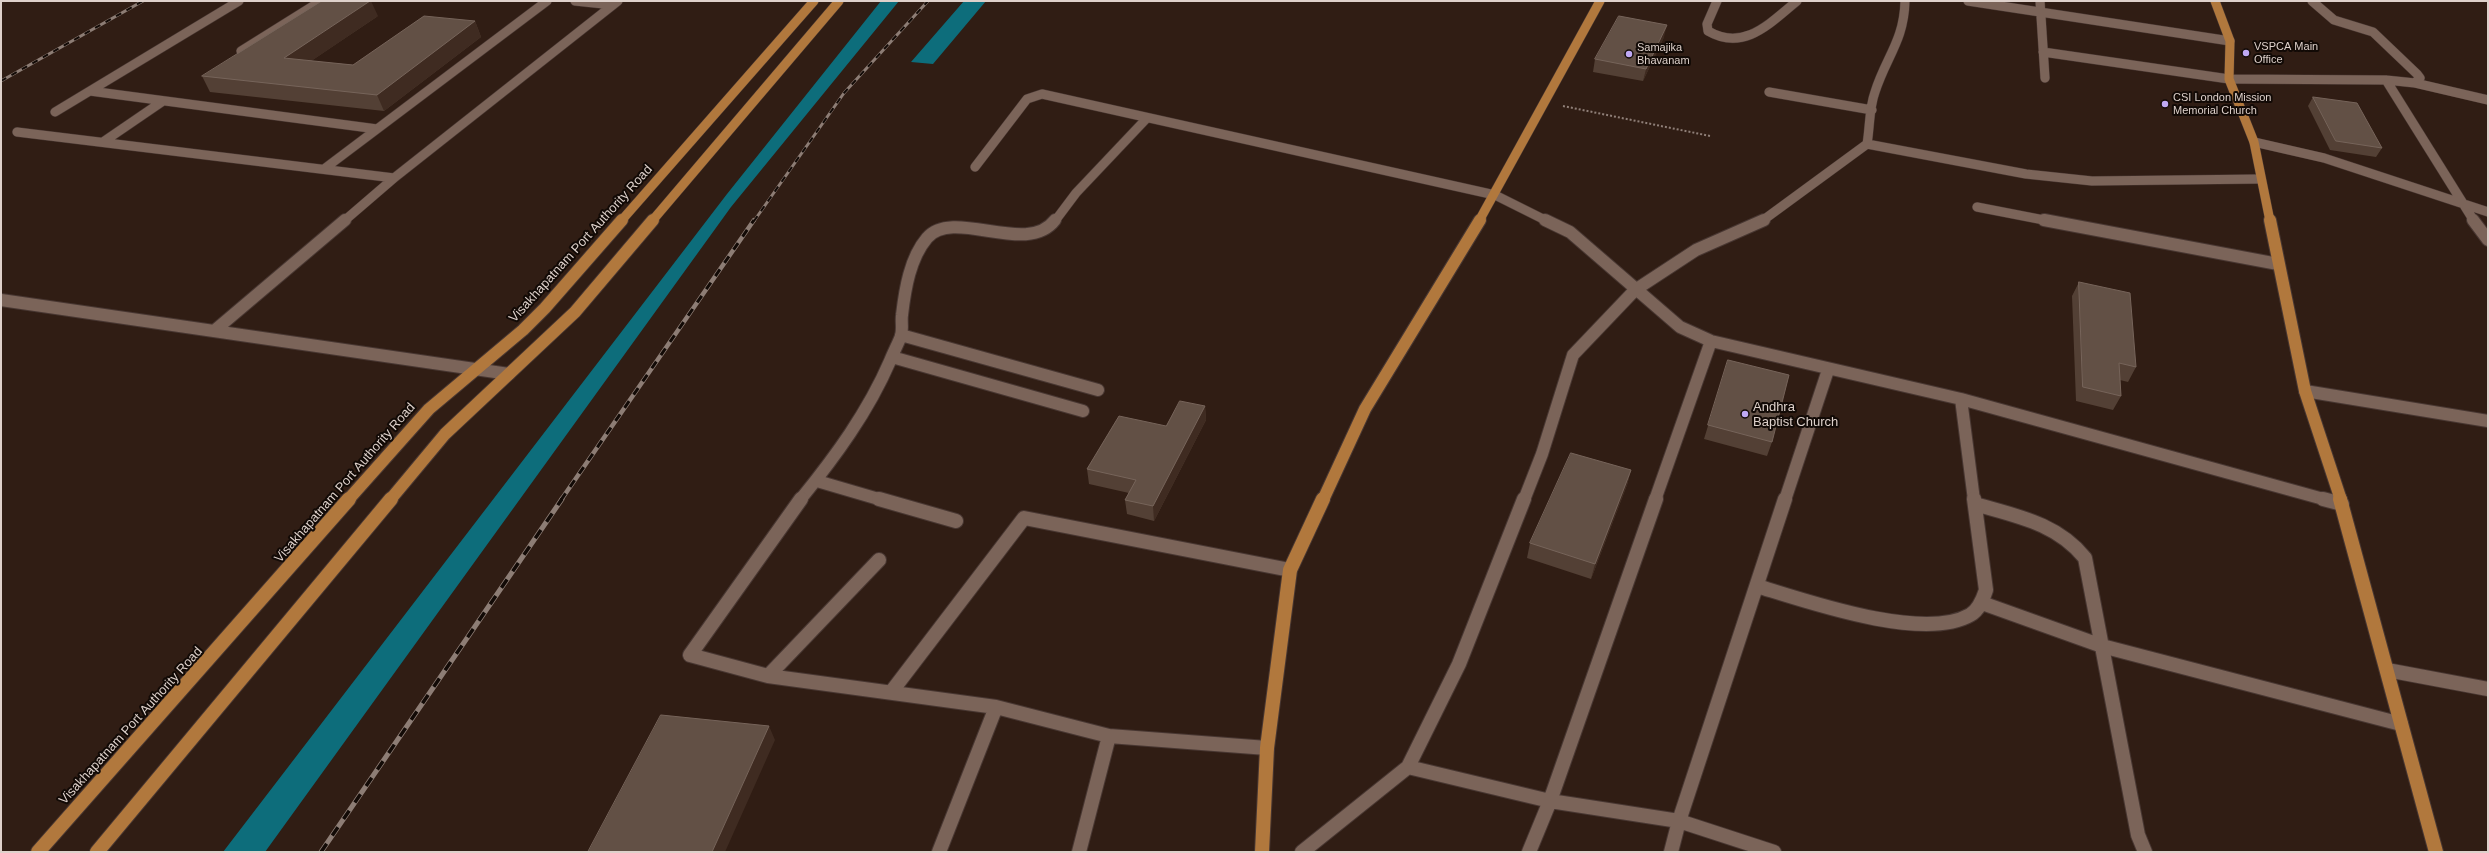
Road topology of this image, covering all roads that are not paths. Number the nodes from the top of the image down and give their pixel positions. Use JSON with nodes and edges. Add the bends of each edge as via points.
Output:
{"nodes":[{"id":1,"x":239,"y":1,"type":"edge"},
{"id":2,"x":321,"y":1,"type":"edge"},
{"id":3,"x":546,"y":1,"type":"edge"},
{"id":4,"x":575,"y":1,"type":"edge"},
{"id":5,"x":814,"y":1,"type":"edge"},
{"id":6,"x":839,"y":1,"type":"edge"},
{"id":7,"x":1600,"y":1,"type":"edge"},
{"id":8,"x":1717,"y":1,"type":"edge"},
{"id":9,"x":1797,"y":1,"type":"edge"},
{"id":10,"x":1904,"y":1,"type":"edge"},
{"id":11,"x":1968,"y":1,"type":"edge"},
{"id":12,"x":2040,"y":1,"type":"edge"},
{"id":13,"x":2215,"y":1,"type":"edge"},
{"id":14,"x":2312,"y":1,"type":"edge"},
{"id":15,"x":616,"y":3,"type":"edge"},
{"id":16,"x":2042,"y":13,"type":"junction"},
{"id":17,"x":2230,"y":41,"type":"junction"},
{"id":18,"x":241,"y":51,"type":"edge"},
{"id":19,"x":2043,"y":52,"type":"junction"},
{"id":20,"x":2045,"y":78,"type":"dead end"},
{"id":21,"x":2229,"y":79,"type":"junction"},
{"id":22,"x":2386,"y":80,"type":"junction"},
{"id":23,"x":2415,"y":83,"type":"junction"},
{"id":24,"x":90,"y":91,"type":"junction"},
{"id":25,"x":1769,"y":92,"type":"dead end"},
{"id":26,"x":2488,"y":100,"type":"edge"},
{"id":27,"x":163,"y":101,"type":"junction"},
{"id":28,"x":1872,"y":110,"type":"junction"},
{"id":29,"x":55,"y":112,"type":"dead end"},
{"id":30,"x":1147,"y":118,"type":"junction"},
{"id":31,"x":377,"y":129,"type":"junction"},
{"id":32,"x":17,"y":132,"type":"dead end"},
{"id":33,"x":103,"y":142,"type":"junction"},
{"id":34,"x":2254,"y":142,"type":"junction"},
{"id":35,"x":1867,"y":144,"type":"junction"},
{"id":36,"x":975,"y":167,"type":"dead end"},
{"id":37,"x":324,"y":169,"type":"junction"},
{"id":38,"x":394,"y":178,"type":"junction"},
{"id":39,"x":2260,"y":179,"type":"junction"},
{"id":40,"x":1495,"y":195,"type":"junction"},
{"id":41,"x":2461,"y":203,"type":"junction"},
{"id":42,"x":1977,"y":207,"type":"dead end"},
{"id":43,"x":2488,"y":212,"type":"edge"},
{"id":44,"x":2488,"y":240,"type":"edge"},
{"id":45,"x":2278,"y":264,"type":"junction"},
{"id":46,"x":1635,"y":290,"type":"junction"},
{"id":47,"x":1,"y":300,"type":"edge"},
{"id":48,"x":214,"y":331,"type":"junction"},
{"id":49,"x":901,"y":335,"type":"junction"},
{"id":50,"x":1711,"y":341,"type":"junction"},
{"id":51,"x":892,"y":357,"type":"junction"},
{"id":52,"x":476,"y":370,"type":"junction"},
{"id":53,"x":1828,"y":370,"type":"junction"},
{"id":54,"x":509,"y":374,"type":"junction"},
{"id":55,"x":1098,"y":390,"type":"dead end"},
{"id":56,"x":2305,"y":391,"type":"junction"},
{"id":57,"x":1961,"y":399,"type":"junction"},
{"id":58,"x":1083,"y":411,"type":"dead end"},
{"id":59,"x":2488,"y":421,"type":"edge"},
{"id":60,"x":817,"y":481,"type":"junction"},
{"id":61,"x":1975,"y":504,"type":"junction"},
{"id":62,"x":2342,"y":504,"type":"junction"},
{"id":63,"x":956,"y":521,"type":"dead end"},
{"id":64,"x":879,"y":560,"type":"dead end"},
{"id":65,"x":1290,"y":570,"type":"junction"},
{"id":66,"x":1757,"y":586,"type":"junction"},
{"id":67,"x":1982,"y":603,"type":"junction"},
{"id":68,"x":2102,"y":646,"type":"junction"},
{"id":69,"x":2387,"y":670,"type":"junction"},
{"id":70,"x":768,"y":676,"type":"junction"},
{"id":71,"x":2488,"y":689,"type":"edge"},
{"id":72,"x":892,"y":691,"type":"junction"},
{"id":73,"x":996,"y":707,"type":"junction"},
{"id":74,"x":2401,"y":724,"type":"junction"},
{"id":75,"x":1109,"y":736,"type":"junction"},
{"id":76,"x":1267,"y":748,"type":"junction"},
{"id":77,"x":1408,"y":767,"type":"junction"},
{"id":78,"x":1550,"y":801,"type":"junction"},
{"id":79,"x":1679,"y":821,"type":"junction"},
{"id":80,"x":38,"y":852,"type":"edge"},
{"id":81,"x":97,"y":852,"type":"edge"},
{"id":82,"x":940,"y":852,"type":"edge"},
{"id":83,"x":1079,"y":852,"type":"edge"},
{"id":84,"x":1262,"y":852,"type":"edge"},
{"id":85,"x":1302,"y":852,"type":"edge"},
{"id":86,"x":1529,"y":852,"type":"edge"},
{"id":87,"x":1671,"y":852,"type":"edge"},
{"id":88,"x":1774,"y":852,"type":"edge"},
{"id":89,"x":2145,"y":852,"type":"edge"},
{"id":90,"x":2436,"y":852,"type":"edge"}],
"edges":[{"from":1,"to":24,"type":"street"},
{"from":2,"to":18,"type":"street"},
{"from":3,"to":31,"type":"street"},
{"from":4,"to":15,"type":"street"},
{"from":5,"to":52,"type":"main road","name":"Visakhapatnam Port Authority Road","via":[[545,308]]},
{"from":6,"to":54,"type":"main road","via":[[602,282],[554,334]]},
{"from":7,"to":40,"type":"main road"},
{"from":8,"to":9,"type":"street","via":[[1707,24],[1708,31],[1715,36],[1731,40],[1744,38],[1763,29]]},
{"from":10,"to":28,"type":"street","via":[[1906,21],[1875,92]]},
{"from":11,"to":16,"type":"street"},
{"from":12,"to":16,"type":"street"},
{"from":13,"to":17,"type":"main road"},
{"from":14,"to":23,"type":"street","via":[[2334,20],[2364,28],[2379,36],[2417,74],[2420,78]]},
{"from":15,"to":38,"type":"street"},
{"from":16,"to":17,"type":"street"},
{"from":16,"to":19,"type":"street"},
{"from":17,"to":21,"type":"main road"},
{"from":19,"to":20,"type":"street"},
{"from":19,"to":21,"type":"street"},
{"from":21,"to":22,"type":"street"},
{"from":21,"to":34,"type":"main road"},
{"from":22,"to":23,"type":"street"},
{"from":22,"to":41,"type":"street"},
{"from":23,"to":26,"type":"street"},
{"from":24,"to":27,"type":"street"},
{"from":24,"to":29,"type":"street"},
{"from":25,"to":28,"type":"street"},
{"from":27,"to":31,"type":"street"},
{"from":27,"to":33,"type":"street"},
{"from":28,"to":35,"type":"street"},
{"from":30,"to":36,"type":"street","via":[[1060,97],[1034,95],[1027,99]]},
{"from":30,"to":40,"type":"street"},
{"from":30,"to":49,"type":"street","via":[[1076,193],[1052,224],[1042,230],[1019,234],[945,227],[928,237],[914,257],[902,314]]},
{"from":31,"to":37,"type":"street"},
{"from":32,"to":33,"type":"street"},
{"from":33,"to":37,"type":"street"},
{"from":34,"to":39,"type":"main road"},
{"from":34,"to":41,"type":"street","via":[[2324,158]]},
{"from":35,"to":39,"type":"street","via":[[2026,174],[2092,181]]},
{"from":35,"to":46,"type":"street","via":[[1766,219],[1696,250]]},
{"from":37,"to":38,"type":"street"},
{"from":38,"to":48,"type":"street"},
{"from":39,"to":45,"type":"main road"},
{"from":40,"to":46,"type":"street","via":[[1570,232]]},
{"from":40,"to":65,"type":"main road","via":[[1365,409]]},
{"from":41,"to":43,"type":"street"},
{"from":41,"to":44,"type":"street"},
{"from":42,"to":45,"type":"street"},
{"from":45,"to":56,"type":"main road"},
{"from":46,"to":50,"type":"street","via":[[1680,327]]},
{"from":46,"to":77,"type":"street","via":[[1573,355],[1542,454],[1462,657]]},
{"from":47,"to":48,"type":"street"},
{"from":48,"to":52,"type":"street"},
{"from":49,"to":51,"type":"street"},
{"from":49,"to":55,"type":"street"},
{"from":50,"to":53,"type":"street"},
{"from":50,"to":78,"type":"street"},
{"from":51,"to":58,"type":"street"},
{"from":51,"to":60,"type":"street","via":[[880,384],[837,455]]},
{"from":52,"to":54,"type":"street"},
{"from":52,"to":80,"type":"main road","name":"Visakhapatnam Port Authority Road","via":[[429,409],[380,462],[211,658]]},
{"from":53,"to":57,"type":"street"},
{"from":53,"to":66,"type":"street"},
{"from":54,"to":81,"type":"main road","via":[[470,408],[426,457]]},
{"from":56,"to":59,"type":"street"},
{"from":56,"to":62,"type":"main road"},
{"from":57,"to":61,"type":"street"},
{"from":57,"to":62,"type":"street"},
{"from":60,"to":63,"type":"street"},
{"from":60,"to":70,"type":"street","via":[[753,564],[690,655]]},
{"from":61,"to":67,"type":"street","via":[[1986,590]]},
{"from":61,"to":68,"type":"street","via":[[2052,529],[2077,545],[2085,558]]},
{"from":62,"to":69,"type":"main road"},
{"from":64,"to":70,"type":"street"},
{"from":65,"to":72,"type":"street","via":[[1024,518]]},
{"from":65,"to":76,"type":"main road"},
{"from":66,"to":67,"type":"street","via":[[1871,618],[1929,624],[1955,621],[1969,615]]},
{"from":66,"to":79,"type":"street"},
{"from":67,"to":68,"type":"street"},
{"from":68,"to":74,"type":"street"},
{"from":68,"to":89,"type":"street","via":[[2138,835]]},
{"from":69,"to":71,"type":"street"},
{"from":69,"to":74,"type":"main road"},
{"from":70,"to":72,"type":"street"},
{"from":72,"to":73,"type":"street"},
{"from":73,"to":75,"type":"street"},
{"from":73,"to":82,"type":"street"},
{"from":74,"to":90,"type":"main road"},
{"from":75,"to":76,"type":"street"},
{"from":75,"to":83,"type":"street"},
{"from":76,"to":84,"type":"main road"},
{"from":77,"to":78,"type":"street"},
{"from":77,"to":85,"type":"street"},
{"from":78,"to":79,"type":"street"},
{"from":78,"to":86,"type":"street"},
{"from":79,"to":87,"type":"street"},
{"from":79,"to":88,"type":"street"}]}
